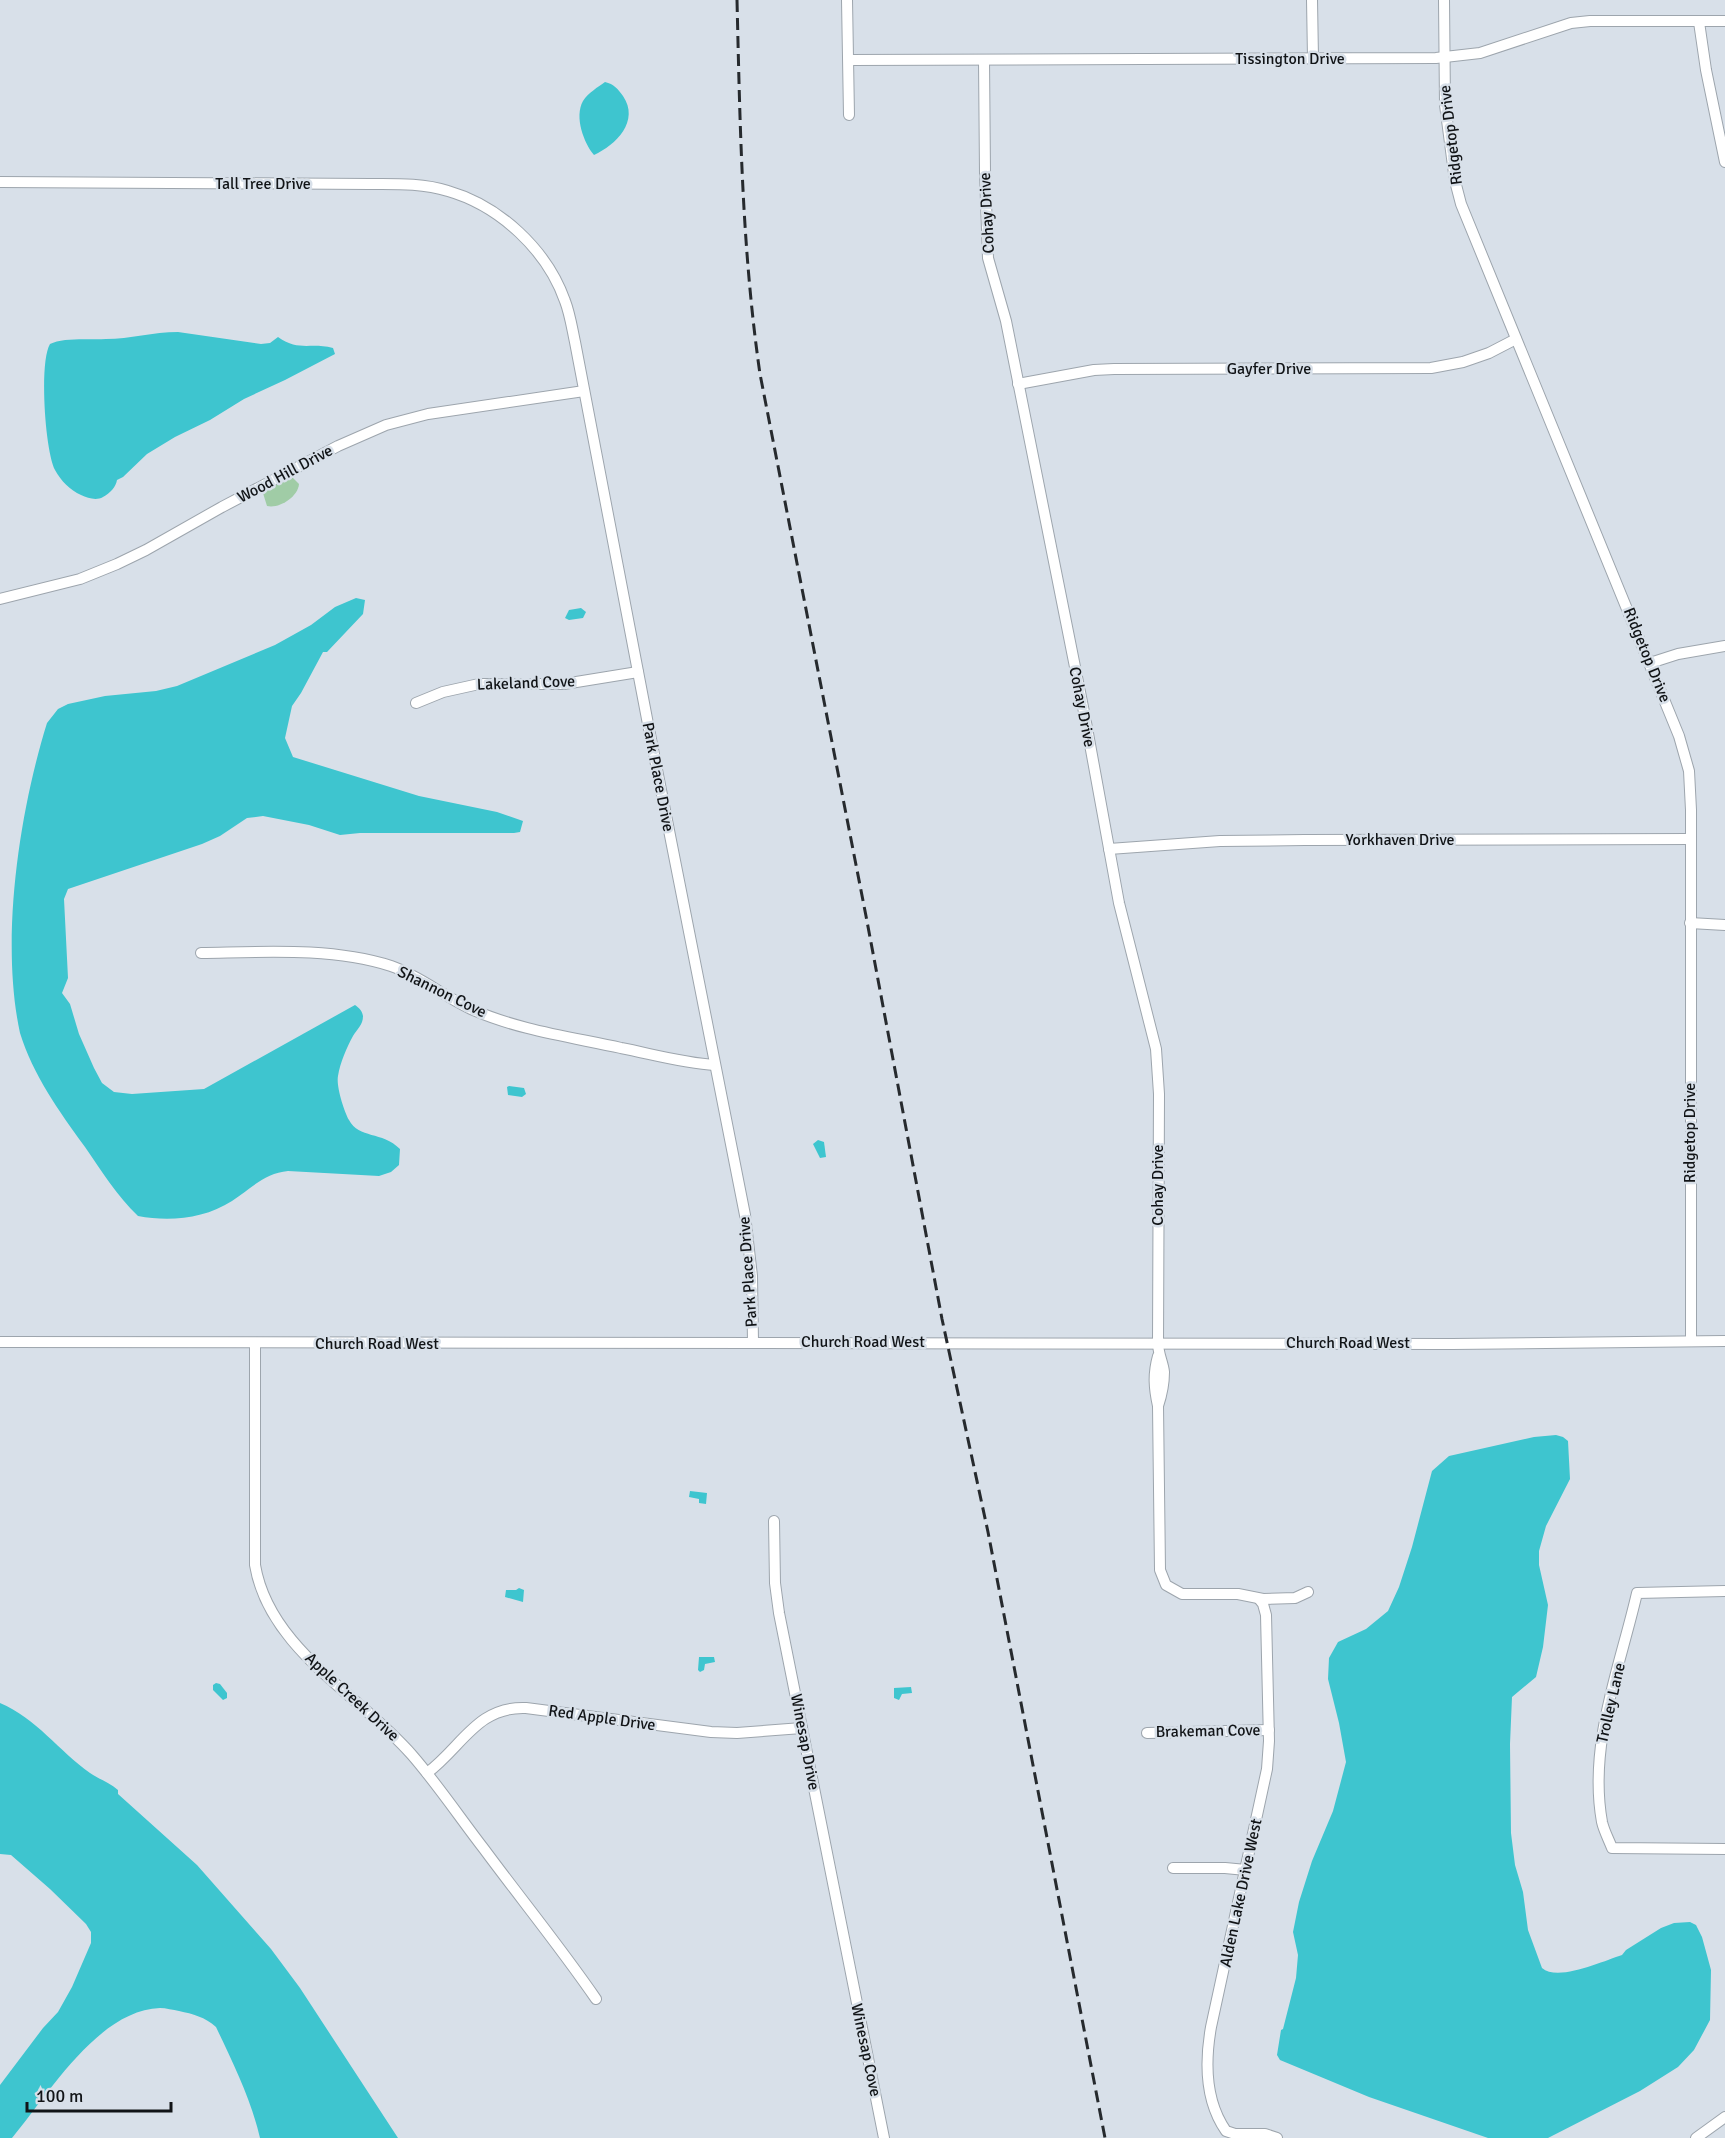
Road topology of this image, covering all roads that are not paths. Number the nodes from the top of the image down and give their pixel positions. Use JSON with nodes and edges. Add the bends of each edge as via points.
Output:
{"nodes":[{"id":1,"x":847,"y":0,"type":"edge"},
{"id":2,"x":1312,"y":0,"type":"edge"},
{"id":3,"x":1444,"y":0,"type":"edge"},
{"id":4,"x":1725,"y":21,"type":"edge"},
{"id":5,"x":1699,"y":22,"type":"junction"},
{"id":6,"x":1444,"y":57,"type":"junction"},
{"id":7,"x":1313,"y":58,"type":"junction"},
{"id":8,"x":849,"y":60,"type":"junction"},
{"id":9,"x":984,"y":60,"type":"junction"},
{"id":10,"x":849,"y":115,"type":"dead end"},
{"id":11,"x":1725,"y":162,"type":"edge"},
{"id":12,"x":0,"y":182,"type":"edge"},
{"id":13,"x":515,"y":229,"type":"joint"},
{"id":14,"x":1516,"y":339,"type":"junction"},
{"id":15,"x":1018,"y":384,"type":"junction"},
{"id":16,"x":584,"y":391,"type":"junction"},
{"id":17,"x":0,"y":599,"type":"edge"},
{"id":18,"x":1725,"y":646,"type":"edge"},
{"id":19,"x":1650,"y":663,"type":"junction"},
{"id":20,"x":638,"y":672,"type":"junction"},
{"id":21,"x":416,"y":703,"type":"dead end"},
{"id":22,"x":1691,"y":839,"type":"junction"},
{"id":23,"x":1109,"y":849,"type":"junction"},
{"id":24,"x":1690,"y":923,"type":"junction"},
{"id":25,"x":1725,"y":925,"type":"edge"},
{"id":26,"x":201,"y":953,"type":"dead end"},
{"id":27,"x":715,"y":1065,"type":"junction"},
{"id":28,"x":1690,"y":1341,"type":"junction"},
{"id":29,"x":1725,"y":1341,"type":"edge"},
{"id":30,"x":0,"y":1342,"type":"edge"},
{"id":31,"x":753,"y":1342,"type":"junction"},
{"id":32,"x":255,"y":1343,"type":"junction"},
{"id":33,"x":1158,"y":1343,"type":"junction"},
{"id":34,"x":774,"y":1521,"type":"dead end"},
{"id":35,"x":1308,"y":1592,"type":"dead end"},
{"id":36,"x":1725,"y":1592,"type":"edge"},
{"id":37,"x":1259,"y":1599,"type":"junction"},
{"id":38,"x":802,"y":1728,"type":"junction"},
{"id":39,"x":1269,"y":1730,"type":"junction"},
{"id":40,"x":1147,"y":1733,"type":"dead end"},
{"id":41,"x":427,"y":1773,"type":"junction"},
{"id":42,"x":1725,"y":1849,"type":"edge"},
{"id":43,"x":1173,"y":1868,"type":"dead end"},
{"id":44,"x":1246,"y":1870,"type":"junction"},
{"id":45,"x":848,"y":1962,"type":"joint"},
{"id":46,"x":596,"y":1999,"type":"dead end"},
{"id":47,"x":1725,"y":2117,"type":"edge"},
{"id":48,"x":884,"y":2138,"type":"edge"},
{"id":49,"x":1277,"y":2138,"type":"edge"},
{"id":50,"x":1696,"y":2138,"type":"edge"}],
"edges":[{"from":1,"to":8,"type":"street"},
{"from":2,"to":7,"type":"street"},
{"from":3,"to":6,"type":"street","name":"Ridgetop Drive"},
{"from":4,"to":5,"type":"street","name":"Tissington Drive"},
{"from":5,"to":6,"type":"street","name":"Tissington Drive","via":[[1571,23],[1480,53]]},
{"from":5,"to":11,"type":"street"},
{"from":6,"to":7,"type":"street","name":"Tissington Drive"},
{"from":6,"to":14,"type":"street","name":"Ridgetop Drive","via":[[1445,105],[1458,193]]},
{"from":7,"to":9,"type":"street","name":"Tissington Drive"},
{"from":8,"to":9,"type":"street","name":"Tissington Drive"},
{"from":8,"to":10,"type":"street"},
{"from":9,"to":15,"type":"street","name":"Cohay Drive","via":[[988,258]]},
{"from":12,"to":13,"type":"street","name":"Tall Tree Drive","via":[[407,185],[448,191],[484,207]]},
{"from":13,"to":16,"type":"street","name":"Park Place Drive","via":[[542,259],[565,300]]},
{"from":14,"to":15,"type":"street","name":"Gayfer Drive","via":[[1489,353],[1442,367],[1114,369]]},
{"from":14,"to":19,"type":"street","name":"Ridgetop Drive"},
{"from":15,"to":23,"type":"street","name":"Cohay Drive"},
{"from":16,"to":17,"type":"street","name":"Wood Hill Drive","via":[[428,414],[386,425],[338,446],[117,564],[80,579]]},
{"from":16,"to":20,"type":"street","name":"Park Place Drive"},
{"from":18,"to":19,"type":"street"},
{"from":19,"to":22,"type":"street","name":"Ridgetop Drive","via":[[1685,754]]},
{"from":20,"to":21,"type":"street","name":"Lakeland Cove","via":[[564,684],[479,684]]},
{"from":20,"to":27,"type":"street","name":"Park Place Drive"},
{"from":22,"to":23,"type":"street","name":"Yorkhaven Drive","via":[[1305,840]]},
{"from":22,"to":24,"type":"street","name":"Ridgetop Drive"},
{"from":23,"to":33,"type":"street","name":"Cohay Drive","via":[[1158,1063]]},
{"from":24,"to":25,"type":"street"},
{"from":24,"to":28,"type":"street","name":"Ridgetop Drive"},
{"from":26,"to":27,"type":"street","name":"Shannon Cove","via":[[317,954],[374,962],[406,972],[462,1004],[502,1020],[671,1059]]},
{"from":27,"to":31,"type":"street","name":"Park Place Drive","via":[[745,1215]]},
{"from":28,"to":29,"type":"street","name":"Church Road West"},
{"from":28,"to":33,"type":"street","name":"Church Road West"},
{"from":30,"to":32,"type":"street","name":"Church Road West"},
{"from":31,"to":32,"type":"street","name":"Church Road West"},
{"from":31,"to":33,"type":"street","name":"Church Road West"},
{"from":32,"to":41,"type":"street","name":"Apple Creek Drive","via":[[255,1550],[259,1586],[274,1616],[297,1645],[400,1742]]},
{"from":33,"to":37,"type":"street","name":"Cohay Drive","via":[[1164,1370],[1158,1406],[1163,1580],[1182,1594],[1238,1594]]},
{"from":34,"to":38,"type":"street","name":"Winesap Drive","via":[[776,1594]]},
{"from":35,"to":37,"type":"street","via":[[1294,1598]]},
{"from":36,"to":42,"type":"street","name":"Trolley Lane","via":[[1637,1593],[1600,1749],[1602,1821],[1612,1848]]},
{"from":37,"to":39,"type":"street","name":"Alden Lake Drive West","via":[[1266,1615]]},
{"from":38,"to":41,"type":"street","name":"Red Apple Drive","via":[[711,1732],[510,1708],[484,1719]]},
{"from":38,"to":45,"type":"street","name":"Winesap Drive"},
{"from":39,"to":40,"type":"street","name":"Brakeman Cove"},
{"from":39,"to":44,"type":"street","name":"Alden Lake Drive West","via":[[1267,1769]]},
{"from":41,"to":46,"type":"street","name":"Apple Creek Drive"},
{"from":43,"to":44,"type":"street"},
{"from":44,"to":49,"type":"street","name":"Alden Lake Drive West","via":[[1211,2027],[1207,2071],[1226,2131]]},
{"from":45,"to":48,"type":"street","name":"Winesap Cove"},
{"from":47,"to":50,"type":"street"}]}
